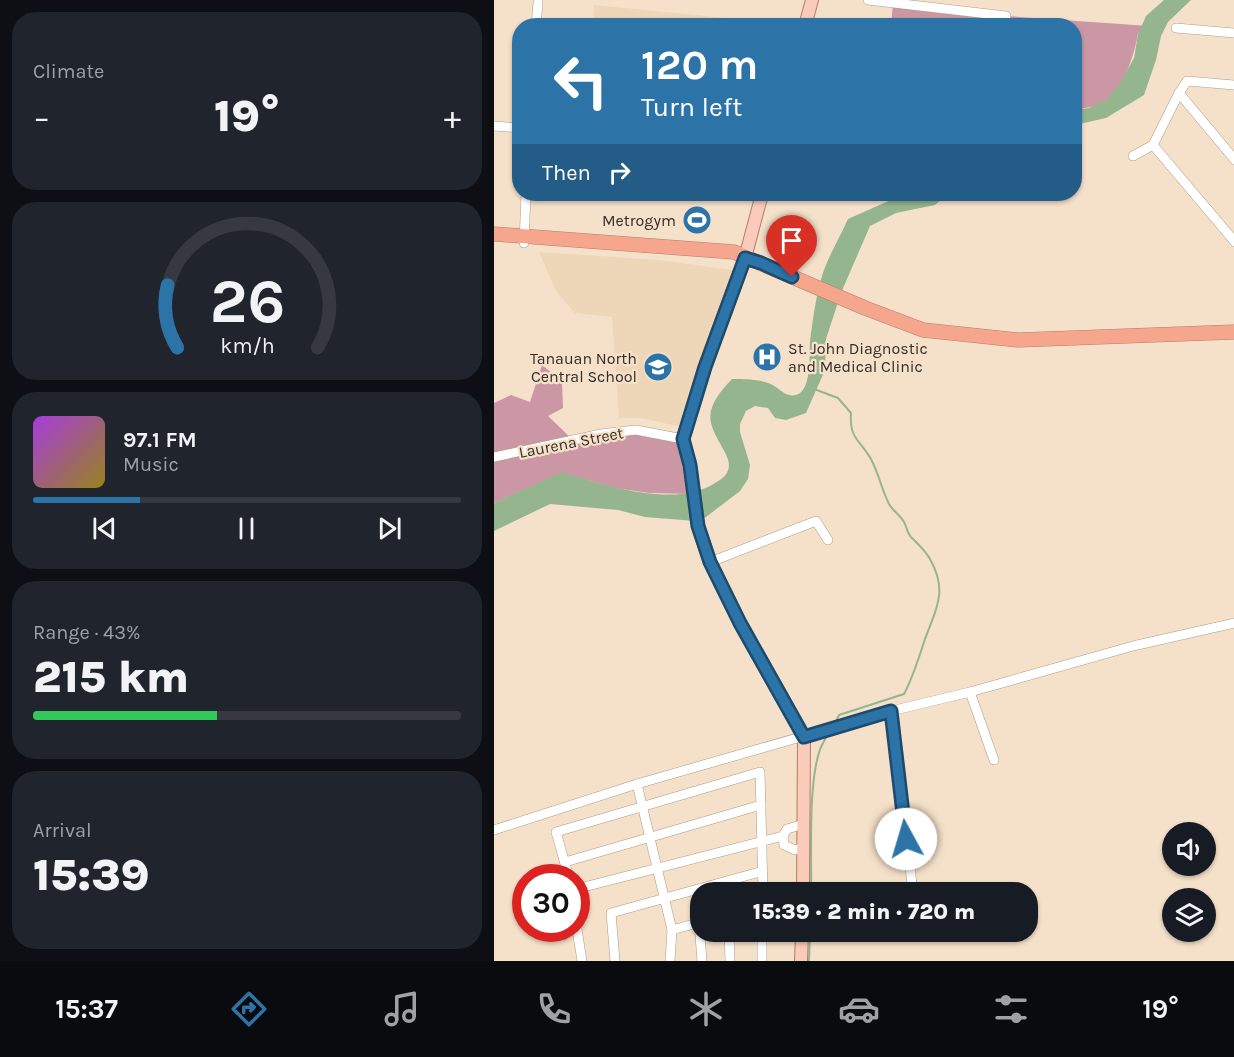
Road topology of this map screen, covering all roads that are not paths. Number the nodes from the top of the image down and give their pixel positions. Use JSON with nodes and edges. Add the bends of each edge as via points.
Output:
{"nodes":[{"id":1,"x":812,"y":0,"type":"edge"},
{"id":2,"x":868,"y":0,"type":"edge"},
{"id":3,"x":897,"y":1,"type":"edge"},
{"id":4,"x":538,"y":3,"type":"dead end"},
{"id":5,"x":1006,"y":16,"type":"dead end"},
{"id":6,"x":537,"y":18,"type":"edge"},
{"id":7,"x":807,"y":18,"type":"edge"},
{"id":8,"x":1176,"y":28,"type":"dead end"},
{"id":9,"x":1235,"y":33,"type":"edge"},
{"id":10,"x":1235,"y":85,"type":"edge"},
{"id":11,"x":1179,"y":93,"type":"junction"},
{"id":12,"x":494,"y":126,"type":"edge"},
{"id":13,"x":512,"y":127,"type":"edge"},
{"id":14,"x":1153,"y":145,"type":"junction"},
{"id":15,"x":1133,"y":156,"type":"dead end"},
{"id":16,"x":1235,"y":160,"type":"edge"},
{"id":17,"x":526,"y":201,"type":"edge"},
{"id":18,"x":760,"y":201,"type":"edge"},
{"id":19,"x":494,"y":234,"type":"edge"},
{"id":20,"x":524,"y":240,"type":"junction"},
{"id":21,"x":494,"y":241,"type":"edge"},
{"id":22,"x":1235,"y":242,"type":"edge"},
{"id":23,"x":745,"y":258,"type":"junction"},
{"id":24,"x":1235,"y":332,"type":"edge"},
{"id":25,"x":683,"y":439,"type":"junction"},
{"id":26,"x":494,"y":457,"type":"edge"},
{"id":27,"x":828,"y":540,"type":"dead end"},
{"id":28,"x":710,"y":562,"type":"junction"},
{"id":29,"x":1235,"y":623,"type":"edge"},
{"id":30,"x":970,"y":692,"type":"junction"},
{"id":31,"x":891,"y":711,"type":"junction"},
{"id":32,"x":804,"y":737,"type":"junction"},
{"id":33,"x":995,"y":760,"type":"dead end"},
{"id":34,"x":637,"y":784,"type":"junction"},
{"id":35,"x":761,"y":805,"type":"junction"},
{"id":36,"x":643,"y":806,"type":"junction"},
{"id":37,"x":804,"y":824,"type":"junction"},
{"id":38,"x":494,"y":830,"type":"edge"},
{"id":39,"x":783,"y":836,"type":"junction"},
{"id":40,"x":650,"y":837,"type":"junction"},
{"id":41,"x":763,"y":841,"type":"junction"},
{"id":42,"x":804,"y":847,"type":"junction"},
{"id":43,"x":564,"y":862,"type":"joint"},
{"id":44,"x":658,"y":868,"type":"junction"},
{"id":45,"x":763,"y":871,"type":"junction"},
{"id":46,"x":762,"y":882,"type":"edge"},
{"id":47,"x":803,"y":882,"type":"edge"},
{"id":48,"x":912,"y":882,"type":"edge"},
{"id":49,"x":590,"y":885,"type":"edge"},
{"id":50,"x":665,"y":898,"type":"junction"},
{"id":51,"x":690,"y":926,"type":"edge"},
{"id":52,"x":672,"y":930,"type":"junction"},
{"id":53,"x":579,"y":942,"type":"edge"},
{"id":54,"x":701,"y":942,"type":"edge"},
{"id":55,"x":729,"y":942,"type":"edge"},
{"id":56,"x":762,"y":942,"type":"edge"},
{"id":57,"x":802,"y":942,"type":"edge"},
{"id":58,"x":582,"y":961,"type":"edge"},
{"id":59,"x":615,"y":961,"type":"edge"},
{"id":60,"x":670,"y":961,"type":"edge"},
{"id":61,"x":702,"y":961,"type":"edge"},
{"id":62,"x":730,"y":961,"type":"edge"},
{"id":63,"x":762,"y":961,"type":"edge"},
{"id":64,"x":802,"y":961,"type":"edge"}],
"edges":[{"from":1,"to":7,"type":"main road"},
{"from":2,"to":3,"type":"street"},
{"from":3,"to":5,"type":"street"},
{"from":4,"to":6,"type":"street"},
{"from":8,"to":9,"type":"street"},
{"from":10,"to":11,"type":"street","via":[[1187,81]]},
{"from":11,"to":14,"type":"street"},
{"from":11,"to":16,"type":"street"},
{"from":12,"to":13,"type":"street"},
{"from":14,"to":15,"type":"street"},
{"from":14,"to":22,"type":"street"},
{"from":17,"to":20,"type":"street"},
{"from":18,"to":23,"type":"main road"},
{"from":19,"to":20,"type":"highway"},
{"from":20,"to":21,"type":"highway"},
{"from":20,"to":23,"type":"highway","via":[[734,252]]},
{"from":23,"to":24,"type":"highway","via":[[923,330],[1018,340]]},
{"from":23,"to":25,"type":"main road"},
{"from":25,"to":26,"type":"street","name":"Laurena Street","via":[[636,430]]},
{"from":25,"to":28,"type":"main road","via":[[698,526]]},
{"from":27,"to":28,"type":"street","via":[[816,520]]},
{"from":28,"to":32,"type":"main road"},
{"from":29,"to":30,"type":"street","via":[[1133,645]]},
{"from":30,"to":31,"type":"street"},
{"from":30,"to":33,"type":"street"},
{"from":31,"to":32,"type":"street"},
{"from":31,"to":48,"type":"street"},
{"from":32,"to":34,"type":"street"},
{"from":32,"to":37,"type":"main road"},
{"from":34,"to":36,"type":"street"},
{"from":34,"to":38,"type":"street"},
{"from":35,"to":36,"type":"street","via":[[760,772]]},
{"from":35,"to":40,"type":"street"},
{"from":35,"to":41,"type":"street"},
{"from":36,"to":40,"type":"street"},
{"from":36,"to":43,"type":"street","via":[[556,832]]},
{"from":37,"to":39,"type":"street","via":[[786,828]]},
{"from":37,"to":42,"type":"main road"},
{"from":39,"to":41,"type":"street"},
{"from":39,"to":42,"type":"street","via":[[784,845],[795,850]]},
{"from":40,"to":43,"type":"street"},
{"from":40,"to":44,"type":"street"},
{"from":41,"to":44,"type":"street"},
{"from":41,"to":45,"type":"street"},
{"from":42,"to":47,"type":"main road"},
{"from":44,"to":49,"type":"street"},
{"from":44,"to":50,"type":"street"},
{"from":45,"to":46,"type":"street"},
{"from":45,"to":50,"type":"street"},
{"from":50,"to":52,"type":"street"},
{"from":50,"to":59,"type":"street","via":[[611,913]]},
{"from":51,"to":52,"type":"street"},
{"from":52,"to":60,"type":"street"},
{"from":53,"to":58,"type":"street"},
{"from":54,"to":61,"type":"street"},
{"from":55,"to":62,"type":"street"},
{"from":56,"to":63,"type":"street"},
{"from":57,"to":64,"type":"main road"}]}
